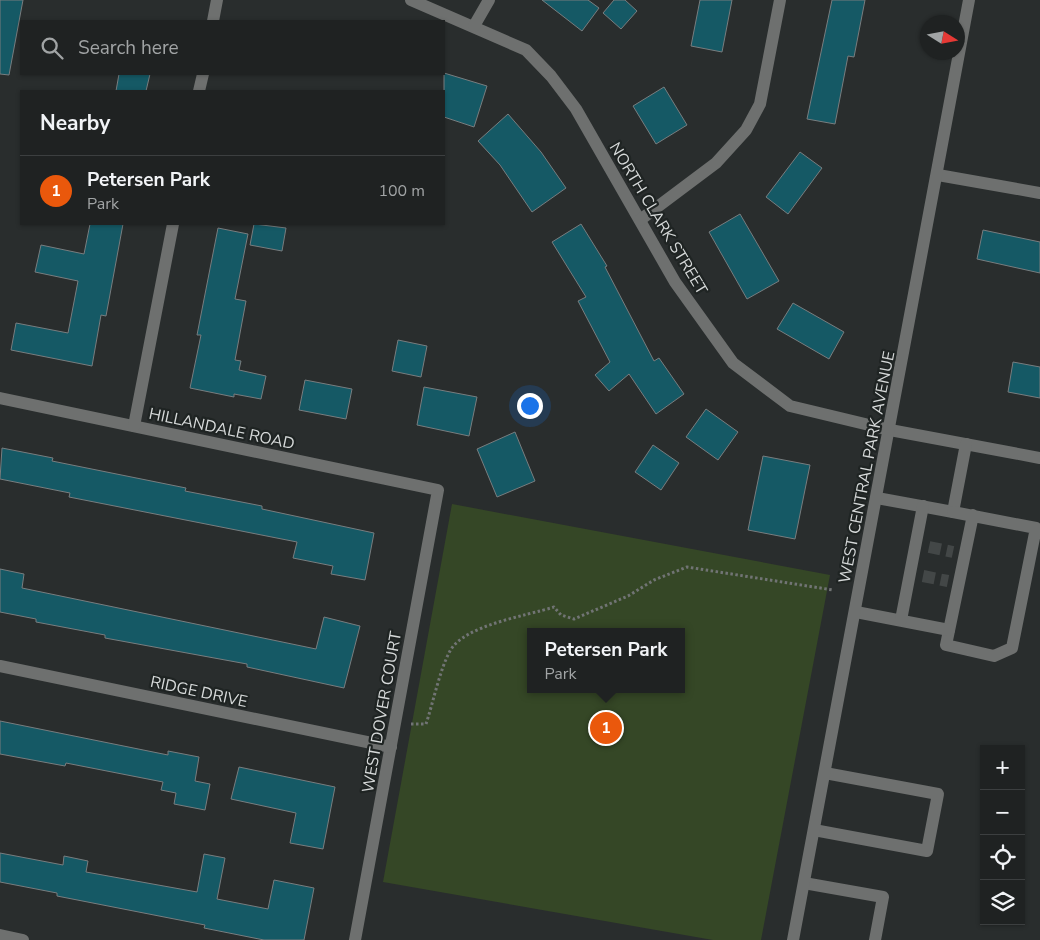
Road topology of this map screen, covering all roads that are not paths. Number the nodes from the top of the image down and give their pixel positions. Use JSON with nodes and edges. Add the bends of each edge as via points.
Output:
{"nodes":[{"id":1,"x":217,"y":0,"type":"edge"},
{"id":2,"x":411,"y":0,"type":"edge"},
{"id":3,"x":489,"y":0,"type":"edge"},
{"id":4,"x":780,"y":0,"type":"edge"},
{"id":5,"x":969,"y":0,"type":"edge"},
{"id":6,"x":213,"y":20,"type":"edge"},
{"id":7,"x":474,"y":26,"type":"junction"},
{"id":8,"x":203,"y":75,"type":"edge"},
{"id":9,"x":199,"y":90,"type":"edge"},
{"id":10,"x":938,"y":175,"type":"junction"},
{"id":11,"x":1040,"y":193,"type":"edge"},
{"id":12,"x":640,"y":220,"type":"junction"},
{"id":13,"x":173,"y":225,"type":"edge"},
{"id":14,"x":0,"y":398,"type":"edge"},
{"id":15,"x":134,"y":426,"type":"junction"},
{"id":16,"x":890,"y":430,"type":"junction"},
{"id":17,"x":966,"y":444,"type":"junction"},
{"id":18,"x":1040,"y":458,"type":"edge"},
{"id":19,"x":438,"y":490,"type":"joint"},
{"id":20,"x":877,"y":498,"type":"junction"},
{"id":21,"x":923,"y":506,"type":"junction"},
{"id":22,"x":954,"y":512,"type":"junction"},
{"id":23,"x":973,"y":516,"type":"junction"},
{"id":24,"x":916,"y":545,"type":"junction"},
{"id":25,"x":929,"y":547,"type":"tunnel mouth"},
{"id":26,"x":856,"y":612,"type":"junction"},
{"id":27,"x":901,"y":620,"type":"junction"},
{"id":28,"x":949,"y":630,"type":"junction"},
{"id":29,"x":0,"y":666,"type":"edge"},
{"id":30,"x":391,"y":747,"type":"junction"},
{"id":31,"x":825,"y":773,"type":"junction"},
{"id":32,"x":814,"y":830,"type":"junction"},
{"id":33,"x":804,"y":883,"type":"junction"},
{"id":34,"x":0,"y":935,"type":"edge"},
{"id":35,"x":23,"y":940,"type":"edge"},
{"id":36,"x":355,"y":940,"type":"edge"},
{"id":37,"x":793,"y":940,"type":"edge"},
{"id":38,"x":875,"y":940,"type":"edge"}],
"edges":[{"from":1,"to":6,"type":"street"},
{"from":2,"to":7,"type":"street","name":"NORTH CLARK STREET"},
{"from":3,"to":7,"type":"street"},
{"from":4,"to":12,"type":"street","via":[[760,104],[746,130],[716,163]]},
{"from":5,"to":10,"type":"street","name":"WEST CENTRAL PARK AVENUE"},
{"from":7,"to":12,"type":"street","name":"NORTH CLARK STREET","via":[[526,50],[551,76],[576,109]]},
{"from":8,"to":9,"type":"street"},
{"from":10,"to":11,"type":"street"},
{"from":10,"to":16,"type":"street","name":"WEST CENTRAL PARK AVENUE"},
{"from":12,"to":16,"type":"street","name":"NORTH CLARK STREET","via":[[675,282],[734,363],[790,406]]},
{"from":13,"to":15,"type":"street"},
{"from":14,"to":15,"type":"street","name":"HILLANDALE ROAD"},
{"from":15,"to":19,"type":"street","name":"HILLANDALE ROAD"},
{"from":16,"to":17,"type":"street","name":"NORTH CLARK STREET"},
{"from":16,"to":20,"type":"street","name":"WEST CENTRAL PARK AVENUE"},
{"from":17,"to":18,"type":"street","name":"NORTH CLARK STREET"},
{"from":17,"to":22,"type":"street"},
{"from":19,"to":30,"type":"street","name":"WEST DOVER COURT"},
{"from":20,"to":21,"type":"street"},
{"from":20,"to":26,"type":"street","name":"WEST CENTRAL PARK AVENUE"},
{"from":21,"to":22,"type":"street"},
{"from":21,"to":24,"type":"street"},
{"from":22,"to":23,"type":"street"},
{"from":23,"to":28,"type":"street","via":[[959,553]]},
{"from":23,"to":28,"type":"street","via":[[1036,528],[1012,648],[994,656],[946,645]]},
{"from":24,"to":25,"type":"street"},
{"from":24,"to":27,"type":"street","via":[[917,575]]},
{"from":26,"to":27,"type":"street"},
{"from":26,"to":31,"type":"street","name":"WEST CENTRAL PARK AVENUE"},
{"from":27,"to":28,"type":"street"},
{"from":29,"to":30,"type":"street","name":"RIDGE DRIVE"},
{"from":30,"to":36,"type":"street","name":"WEST DOVER COURT"},
{"from":31,"to":32,"type":"street","name":"WEST CENTRAL PARK AVENUE"},
{"from":31,"to":32,"type":"street","via":[[938,794],[927,851]]},
{"from":32,"to":33,"type":"street","name":"WEST CENTRAL PARK AVENUE"},
{"from":33,"to":37,"type":"street","name":"WEST CENTRAL PARK AVENUE"},
{"from":33,"to":38,"type":"street","via":[[883,897]]},
{"from":34,"to":35,"type":"street"}]}
